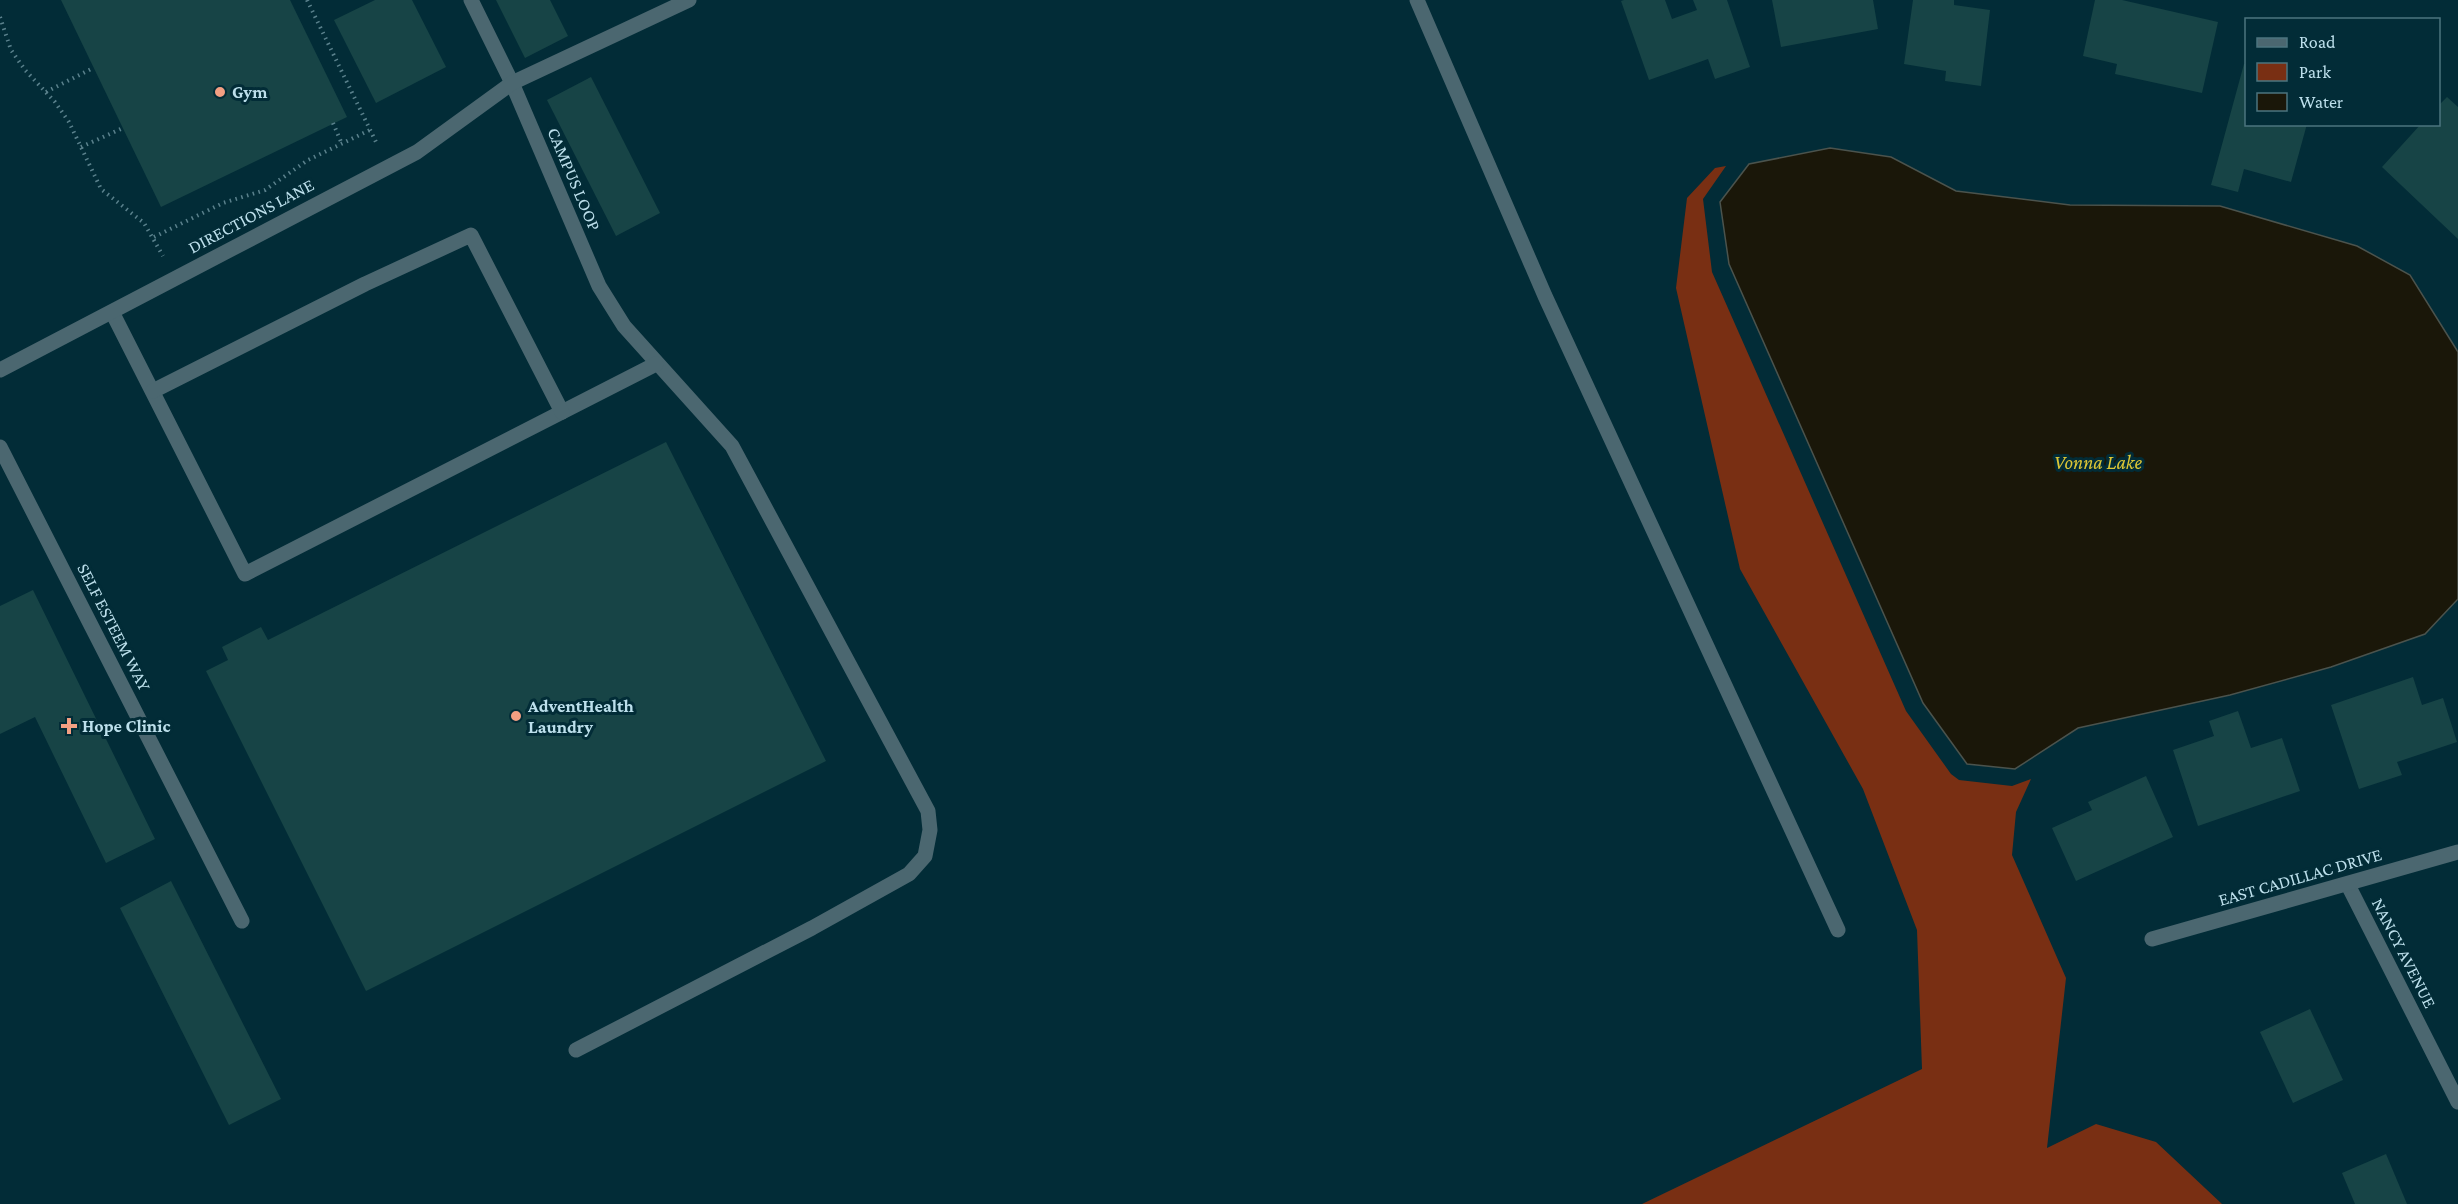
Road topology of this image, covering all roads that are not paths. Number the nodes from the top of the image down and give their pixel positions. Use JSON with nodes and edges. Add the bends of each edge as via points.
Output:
{"nodes":[{"id":1,"x":471,"y":0,"type":"edge"},
{"id":2,"x":689,"y":0,"type":"edge"},
{"id":3,"x":1417,"y":0,"type":"edge"},
{"id":4,"x":512,"y":83,"type":"junction"},
{"id":5,"x":112,"y":312,"type":"junction"},
{"id":6,"x":656,"y":364,"type":"junction"},
{"id":7,"x":0,"y":370,"type":"edge"},
{"id":8,"x":153,"y":391,"type":"junction"},
{"id":9,"x":562,"y":411,"type":"junction"},
{"id":10,"x":0,"y":447,"type":"edge"},
{"id":11,"x":2458,"y":852,"type":"edge"},
{"id":12,"x":2348,"y":885,"type":"junction"},
{"id":13,"x":242,"y":921,"type":"dead end"},
{"id":14,"x":1838,"y":930,"type":"dead end"},
{"id":15,"x":2152,"y":939,"type":"dead end"},
{"id":16,"x":576,"y":1050,"type":"dead end"},
{"id":17,"x":2458,"y":1102,"type":"edge"}],
"edges":[{"from":1,"to":4,"type":"street","name":"CAMPUS LOOP"},
{"from":2,"to":4,"type":"street","name":"DIRECTIONS LANE"},
{"from":3,"to":14,"type":"street","via":[[1545,296]]},
{"from":4,"to":5,"type":"street","name":"DIRECTIONS LANE","via":[[417,152]]},
{"from":4,"to":6,"type":"street","name":"CAMPUS LOOP","via":[[599,286],[624,326]]},
{"from":5,"to":7,"type":"street","name":"DIRECTIONS LANE"},
{"from":5,"to":8,"type":"street"},
{"from":6,"to":9,"type":"street"},
{"from":6,"to":16,"type":"street","name":"CAMPUS LOOP","via":[[732,446],[928,811],[930,830],[925,856],[909,874]]},
{"from":8,"to":9,"type":"street","via":[[471,235]]},
{"from":8,"to":9,"type":"street","via":[[245,574]]},
{"from":10,"to":13,"type":"street","name":"SELF ESTEEM WAY"},
{"from":11,"to":12,"type":"street","name":"EAST CADILLAC DRIVE"},
{"from":12,"to":15,"type":"street","name":"EAST CADILLAC DRIVE"},
{"from":12,"to":17,"type":"street","name":"NANCY AVENUE"}]}
